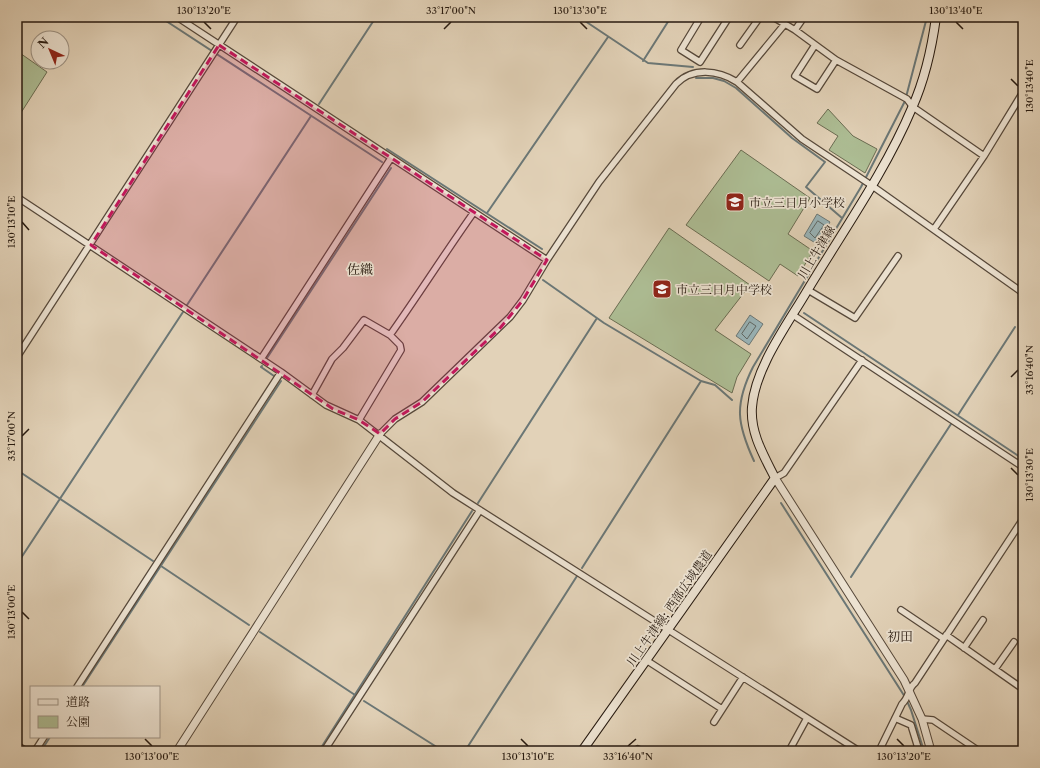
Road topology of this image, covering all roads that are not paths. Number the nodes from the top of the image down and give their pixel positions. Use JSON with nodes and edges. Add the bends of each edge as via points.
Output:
{"nodes":[{"id":1,"x":177,"y":17,"type":"edge"},
{"id":2,"x":237,"y":17,"type":"edge"},
{"id":3,"x":701,"y":17,"type":"edge"},
{"id":4,"x":729,"y":17,"type":"edge"},
{"id":5,"x":760,"y":17,"type":"edge"},
{"id":6,"x":773,"y":17,"type":"edge"},
{"id":7,"x":804,"y":17,"type":"edge"},
{"id":8,"x":936,"y":17,"type":"edge"},
{"id":9,"x":784,"y":25,"type":"junction"},
{"id":10,"x":795,"y":30,"type":"junction"},
{"id":11,"x":219,"y":45,"type":"junction"},
{"id":12,"x":740,"y":45,"type":"dead end"},
{"id":13,"x":815,"y":45,"type":"junction"},
{"id":14,"x":836,"y":60,"type":"junction"},
{"id":15,"x":737,"y":82,"type":"junction"},
{"id":16,"x":1023,"y":92,"type":"edge"},
{"id":17,"x":913,"y":107,"type":"junction"},
{"id":18,"x":984,"y":156,"type":"junction"},
{"id":19,"x":391,"y":158,"type":"junction"},
{"id":20,"x":866,"y":182,"type":"junction"},
{"id":21,"x":17,"y":197,"type":"edge"},
{"id":22,"x":474,"y":212,"type":"junction"},
{"id":23,"x":934,"y":229,"type":"junction"},
{"id":24,"x":91,"y":245,"type":"junction"},
{"id":25,"x":898,"y":256,"type":"dead end"},
{"id":26,"x":547,"y":260,"type":"junction"},
{"id":27,"x":808,"y":290,"type":"junction"},
{"id":28,"x":1023,"y":293,"type":"edge"},
{"id":29,"x":793,"y":315,"type":"junction"},
{"id":30,"x":390,"y":335,"type":"junction"},
{"id":31,"x":17,"y":357,"type":"edge"},
{"id":32,"x":261,"y":359,"type":"junction"},
{"id":33,"x":862,"y":360,"type":"junction"},
{"id":34,"x":282,"y":372,"type":"junction"},
{"id":35,"x":312,"y":395,"type":"junction"},
{"id":36,"x":359,"y":420,"type":"junction"},
{"id":37,"x":380,"y":434,"type":"junction"},
{"id":38,"x":1023,"y":467,"type":"edge"},
{"id":39,"x":775,"y":478,"type":"junction"},
{"id":40,"x":480,"y":510,"type":"junction"},
{"id":41,"x":1023,"y":519,"type":"edge"},
{"id":42,"x":901,"y":610,"type":"dead end"},
{"id":43,"x":984,"y":620,"type":"dead end"},
{"id":44,"x":668,"y":629,"type":"junction"},
{"id":45,"x":945,"y":637,"type":"junction"},
{"id":46,"x":1014,"y":642,"type":"dead end"},
{"id":47,"x":964,"y":648,"type":"junction"},
{"id":48,"x":646,"y":660,"type":"junction"},
{"id":49,"x":995,"y":669,"type":"junction"},
{"id":50,"x":743,"y":677,"type":"junction"},
{"id":51,"x":78,"y":686,"type":"edge"},
{"id":52,"x":1023,"y":689,"type":"edge"},
{"id":53,"x":910,"y":695,"type":"junction"},
{"id":54,"x":722,"y":709,"type":"junction"},
{"id":55,"x":807,"y":718,"type":"junction"},
{"id":56,"x":895,"y":718,"type":"junction"},
{"id":57,"x":922,"y":719,"type":"junction"},
{"id":58,"x":714,"y":722,"type":"dead end"},
{"id":59,"x":43,"y":738,"type":"edge"},
{"id":60,"x":17,"y":745,"type":"edge"},
{"id":61,"x":26,"y":751,"type":"edge"},
{"id":62,"x":35,"y":751,"type":"edge"},
{"id":63,"x":177,"y":751,"type":"edge"},
{"id":64,"x":324,"y":751,"type":"edge"},
{"id":65,"x":582,"y":751,"type":"edge"},
{"id":66,"x":637,"y":751,"type":"edge"},
{"id":67,"x":642,"y":751,"type":"edge"},
{"id":68,"x":789,"y":751,"type":"edge"},
{"id":69,"x":860,"y":751,"type":"edge"},
{"id":70,"x":879,"y":751,"type":"edge"},
{"id":71,"x":919,"y":751,"type":"edge"},
{"id":72,"x":932,"y":751,"type":"edge"},
{"id":73,"x":979,"y":751,"type":"edge"}],
"edges":[{"from":1,"to":11,"type":"street"},
{"from":2,"to":11,"type":"street"},
{"from":3,"to":4,"type":"street","via":[[680,50],[700,62]]},
{"from":5,"to":12,"type":"street"},
{"from":6,"to":9,"type":"street"},
{"from":7,"to":10,"type":"street"},
{"from":8,"to":17,"type":"main road","name":"川上牛津線"},
{"from":9,"to":10,"type":"street"},
{"from":9,"to":15,"type":"street"},
{"from":10,"to":13,"type":"street"},
{"from":11,"to":19,"type":"street"},
{"from":11,"to":24,"type":"street"},
{"from":13,"to":14,"type":"street"},
{"from":13,"to":14,"type":"street","via":[[795,76],[817,89]]},
{"from":14,"to":17,"type":"street","via":[[905,97]]},
{"from":15,"to":20,"type":"street","via":[[802,139]]},
{"from":15,"to":26,"type":"street","via":[[725,76],[702,72],[680,80],[599,182]]},
{"from":16,"to":18,"type":"street"},
{"from":17,"to":18,"type":"street"},
{"from":17,"to":20,"type":"main road","name":"川上牛津線"},
{"from":18,"to":23,"type":"street"},
{"from":19,"to":22,"type":"street"},
{"from":19,"to":32,"type":"street"},
{"from":20,"to":23,"type":"street"},
{"from":20,"to":27,"type":"main road","name":"川上牛津線"},
{"from":21,"to":24,"type":"street"},
{"from":22,"to":26,"type":"street"},
{"from":22,"to":30,"type":"street"},
{"from":23,"to":28,"type":"street"},
{"from":24,"to":31,"type":"street"},
{"from":24,"to":32,"type":"street"},
{"from":25,"to":27,"type":"street","via":[[855,318]]},
{"from":26,"to":37,"type":"street","via":[[524,300],[501,327],[422,402],[395,419]]},
{"from":27,"to":29,"type":"main road","name":"川上牛津線"},
{"from":29,"to":33,"type":"street"},
{"from":29,"to":39,"type":"main road","name":"川上牛津線","via":[[763,367],[755,387],[752,406],[754,434]]},
{"from":30,"to":35,"type":"street","via":[[364,320],[332,359]]},
{"from":30,"to":36,"type":"street","via":[[400,345],[401,350]]},
{"from":32,"to":34,"type":"street"},
{"from":33,"to":38,"type":"street"},
{"from":33,"to":39,"type":"street","via":[[784,473]]},
{"from":34,"to":35,"type":"street"},
{"from":34,"to":51,"type":"street"},
{"from":35,"to":36,"type":"street","via":[[326,406]]},
{"from":36,"to":37,"type":"street"},
{"from":37,"to":40,"type":"street","via":[[386,442]]},
{"from":37,"to":63,"type":"street"},
{"from":39,"to":44,"type":"main road","name":"川上牛津線; 西部広域農道"},
{"from":39,"to":53,"type":"street"},
{"from":40,"to":44,"type":"street"},
{"from":40,"to":64,"type":"street"},
{"from":41,"to":45,"type":"street"},
{"from":42,"to":45,"type":"street"},
{"from":43,"to":47,"type":"street"},
{"from":44,"to":48,"type":"main road","name":"川上牛津線; 西部広域農道"},
{"from":44,"to":50,"type":"street"},
{"from":45,"to":47,"type":"street"},
{"from":45,"to":53,"type":"street","via":[[911,686]]},
{"from":46,"to":49,"type":"street"},
{"from":47,"to":49,"type":"street"},
{"from":48,"to":54,"type":"street"},
{"from":48,"to":65,"type":"main road","name":"川上牛津線; 西部広域農道"},
{"from":49,"to":52,"type":"street"},
{"from":50,"to":54,"type":"street"},
{"from":50,"to":55,"type":"street"},
{"from":53,"to":56,"type":"street"},
{"from":53,"to":57,"type":"street"},
{"from":54,"to":58,"type":"street"},
{"from":55,"to":68,"type":"street"},
{"from":55,"to":69,"type":"street"},
{"from":56,"to":70,"type":"street"},
{"from":56,"to":71,"type":"street","via":[[911,725]]},
{"from":57,"to":72,"type":"street"},
{"from":57,"to":73,"type":"street","via":[[933,720]]},
{"from":59,"to":62,"type":"street"},
{"from":60,"to":61,"type":"street"},
{"from":66,"to":67,"type":"street"}]}
